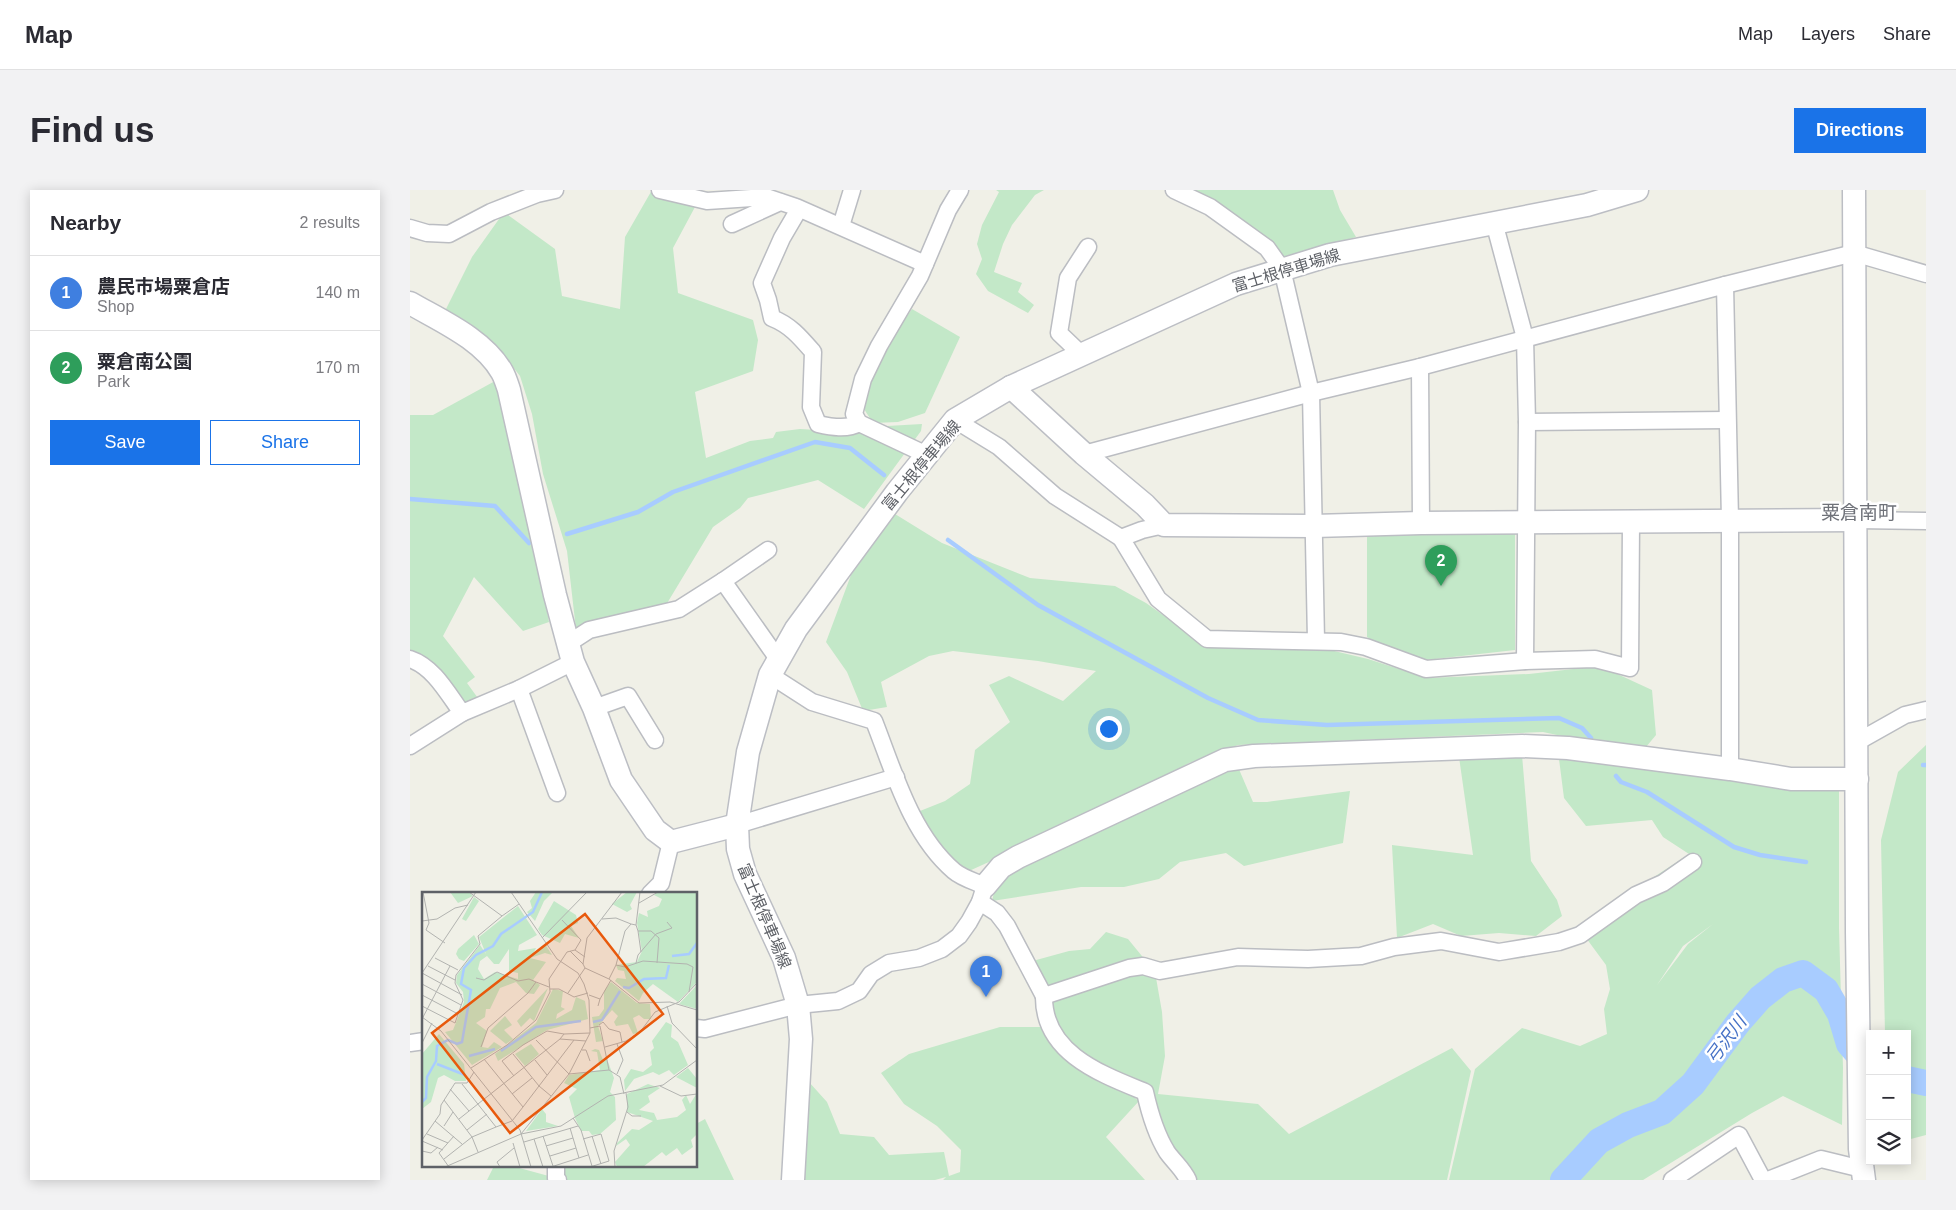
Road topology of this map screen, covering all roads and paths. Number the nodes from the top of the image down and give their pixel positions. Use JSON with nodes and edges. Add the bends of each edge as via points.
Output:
{"nodes":[{"id":1,"x":555,"y":190,"type":"edge"},
{"id":2,"x":660,"y":190,"type":"edge"},
{"id":3,"x":852,"y":190,"type":"edge"},
{"id":4,"x":960,"y":190,"type":"edge"},
{"id":5,"x":1174,"y":190,"type":"edge"},
{"id":6,"x":1637,"y":190,"type":"edge"},
{"id":7,"x":1854,"y":190,"type":"edge"},
{"id":8,"x":780,"y":202,"type":"junction"},
{"id":9,"x":799,"y":209,"type":"junction"},
{"id":10,"x":1494,"y":222,"type":"junction"},
{"id":11,"x":732,"y":224,"type":"dead end"},
{"id":12,"x":841,"y":226,"type":"junction"},
{"id":13,"x":410,"y":228,"type":"edge"},
{"id":14,"x":1088,"y":247,"type":"dead end"},
{"id":15,"x":1854,"y":254,"type":"junction"},
{"id":16,"x":925,"y":264,"type":"junction"},
{"id":17,"x":1282,"y":269,"type":"junction"},
{"id":18,"x":1926,"y":274,"type":"edge"},
{"id":19,"x":1725,"y":285,"type":"junction"},
{"id":20,"x":410,"y":303,"type":"edge"},
{"id":21,"x":1525,"y":338,"type":"junction"},
{"id":22,"x":1082,"y":354,"type":"junction"},
{"id":23,"x":1420,"y":367,"type":"junction"},
{"id":24,"x":1011,"y":387,"type":"junction"},
{"id":25,"x":1311,"y":393,"type":"junction"},
{"id":26,"x":955,"y":420,"type":"junction"},
{"id":27,"x":1728,"y":420,"type":"junction"},
{"id":28,"x":1527,"y":422,"type":"junction"},
{"id":29,"x":859,"y":423,"type":"junction"},
{"id":30,"x":927,"y":454,"type":"junction"},
{"id":31,"x":1084,"y":454,"type":"junction"},
{"id":32,"x":1730,"y":520,"type":"junction"},
{"id":33,"x":1856,"y":520,"type":"junction"},
{"id":34,"x":1926,"y":520,"type":"edge"},
{"id":35,"x":1527,"y":522,"type":"junction"},
{"id":36,"x":1631,"y":522,"type":"junction"},
{"id":37,"x":1421,"y":523,"type":"junction"},
{"id":38,"x":1164,"y":525,"type":"junction"},
{"id":39,"x":1314,"y":526,"type":"junction"},
{"id":40,"x":1121,"y":538,"type":"junction"},
{"id":41,"x":768,"y":550,"type":"dead end"},
{"id":42,"x":723,"y":581,"type":"junction"},
{"id":43,"x":1316,"y":640,"type":"junction"},
{"id":44,"x":571,"y":653,"type":"junction"},
{"id":45,"x":410,"y":659,"type":"edge"},
{"id":46,"x":1525,"y":661,"type":"junction"},
{"id":47,"x":774,"y":667,"type":"junction"},
{"id":48,"x":519,"y":689,"type":"junction"},
{"id":49,"x":594,"y":708,"type":"junction"},
{"id":50,"x":1926,"y":710,"type":"edge"},
{"id":51,"x":462,"y":713,"type":"junction"},
{"id":52,"x":655,"y":740,"type":"dead end"},
{"id":53,"x":1857,"y":742,"type":"junction"},
{"id":54,"x":410,"y":746,"type":"edge"},
{"id":55,"x":1730,"y":769,"type":"junction"},
{"id":56,"x":896,"y":777,"type":"junction"},
{"id":57,"x":1857,"y":779,"type":"junction"},
{"id":58,"x":557,"y":793,"type":"dead end"},
{"id":59,"x":738,"y":825,"type":"junction"},
{"id":60,"x":671,"y":842,"type":"junction"},
{"id":61,"x":1693,"y":862,"type":"dead end"},
{"id":62,"x":659,"y":890,"type":"edge"},
{"id":63,"x":983,"y":894,"type":"junction"},
{"id":64,"x":1044,"y":996,"type":"junction"},
{"id":65,"x":798,"y":1005,"type":"junction"},
{"id":66,"x":698,"y":1028,"type":"edge"},
{"id":67,"x":1862,"y":1166,"type":"edge"},
{"id":68,"x":556,"y":1168,"type":"edge"},
{"id":69,"x":1675,"y":1179,"type":"edge"},
{"id":70,"x":558,"y":1180,"type":"edge"},
{"id":71,"x":793,"y":1180,"type":"edge"},
{"id":72,"x":1188,"y":1180,"type":"edge"},
{"id":73,"x":1763,"y":1180,"type":"edge"},
{"id":74,"x":1768,"y":1180,"type":"edge"}],
"edges":[{"from":1,"to":13,"type":"street","via":[[492,212],[449,234]]},
{"from":2,"to":8,"type":"street","via":[[707,201],[766,197]]},
{"from":3,"to":12,"type":"street"},
{"from":4,"to":16,"type":"street"},
{"from":5,"to":17,"type":"street","via":[[1210,207],[1267,248]]},
{"from":6,"to":10,"type":"street","name":"富士根停車場線","via":[[1587,205]]},
{"from":7,"to":15,"type":"street"},
{"from":8,"to":9,"type":"street"},
{"from":8,"to":11,"type":"street"},
{"from":9,"to":12,"type":"street"},
{"from":9,"to":29,"type":"street","via":[[762,283],[772,318],[785,323],[813,352],[811,407],[818,424],[851,428]]},
{"from":10,"to":17,"type":"street","name":"富士根停車場線","via":[[1330,255]]},
{"from":10,"to":21,"type":"street"},
{"from":12,"to":16,"type":"street"},
{"from":14,"to":22,"type":"street","via":[[1068,278],[1059,333]]},
{"from":15,"to":18,"type":"street"},
{"from":15,"to":19,"type":"street"},
{"from":15,"to":33,"type":"street"},
{"from":16,"to":29,"type":"street","via":[[863,380],[854,414]]},
{"from":17,"to":22,"type":"street","name":"富士根停車場線","via":[[1236,284]]},
{"from":17,"to":25,"type":"street"},
{"from":19,"to":21,"type":"street"},
{"from":19,"to":27,"type":"street"},
{"from":20,"to":44,"type":"street","via":[[470,338],[502,372],[509,390]]},
{"from":21,"to":23,"type":"street"},
{"from":21,"to":28,"type":"street"},
{"from":22,"to":24,"type":"street","name":"富士根停車場線"},
{"from":23,"to":25,"type":"street"},
{"from":23,"to":37,"type":"street"},
{"from":24,"to":26,"type":"street","name":"富士根停車場線"},
{"from":24,"to":31,"type":"street"},
{"from":25,"to":31,"type":"street"},
{"from":25,"to":39,"type":"street"},
{"from":26,"to":30,"type":"street","name":"富士根停車場線"},
{"from":26,"to":40,"type":"street","via":[[1000,447],[1055,496]]},
{"from":27,"to":28,"type":"street"},
{"from":27,"to":32,"type":"street"},
{"from":28,"to":35,"type":"street"},
{"from":29,"to":30,"type":"street"},
{"from":30,"to":47,"type":"street","name":"富士根停車場線","via":[[811,608]]},
{"from":31,"to":38,"type":"street"},
{"from":32,"to":33,"type":"street"},
{"from":32,"to":36,"type":"street"},
{"from":32,"to":55,"type":"street"},
{"from":33,"to":34,"type":"street"},
{"from":33,"to":53,"type":"street"},
{"from":35,"to":36,"type":"street"},
{"from":35,"to":37,"type":"street"},
{"from":35,"to":46,"type":"street"},
{"from":36,"to":46,"type":"street","via":[[1630,668],[1595,659]]},
{"from":37,"to":39,"type":"street"},
{"from":38,"to":39,"type":"street"},
{"from":38,"to":40,"type":"street"},
{"from":39,"to":43,"type":"street"},
{"from":40,"to":43,"type":"street","via":[[1158,599],[1207,639]]},
{"from":41,"to":42,"type":"street"},
{"from":42,"to":44,"type":"street","via":[[679,608],[589,630]]},
{"from":42,"to":47,"type":"street"},
{"from":43,"to":46,"type":"street","via":[[1366,646],[1426,669]]},
{"from":44,"to":48,"type":"street"},
{"from":44,"to":49,"type":"street"},
{"from":45,"to":51,"type":"street","via":[[432,672]]},
{"from":47,"to":56,"type":"street","via":[[812,702],[874,721]]},
{"from":47,"to":59,"type":"street","name":"富士根停車場線","via":[[748,752]]},
{"from":48,"to":51,"type":"street"},
{"from":48,"to":58,"type":"street"},
{"from":49,"to":52,"type":"street","via":[[628,696]]},
{"from":49,"to":60,"type":"street","via":[[621,780],[655,830]]},
{"from":50,"to":53,"type":"street","via":[[1905,715]]},
{"from":51,"to":54,"type":"street"},
{"from":53,"to":57,"type":"street"},
{"from":55,"to":57,"type":"street","via":[[1791,779]]},
{"from":55,"to":63,"type":"street","via":[[1568,748],[1522,746],[1254,756],[1225,760],[1018,857],[1001,867]]},
{"from":56,"to":59,"type":"street"},
{"from":56,"to":63,"type":"street","via":[[915,820],[931,845],[955,873]]},
{"from":57,"to":67,"type":"street"},
{"from":59,"to":60,"type":"street"},
{"from":59,"to":65,"type":"street","name":"富士根停車場線","via":[[738,849],[745,874],[784,958]]},
{"from":60,"to":62,"type":"street"},
{"from":61,"to":64,"type":"street","via":[[1662,883],[1636,895],[1580,935],[1559,942],[1498,952],[1441,941],[1394,947],[1361,956],[1308,959],[1238,957],[1160,971],[1143,966]]},
{"from":63,"to":64,"type":"street","via":[[1007,926]]},
{"from":63,"to":65,"type":"street","via":[[959,936],[942,950],[889,963],[871,974],[859,990],[838,1002]]},
{"from":64,"to":72,"type":"street","via":[[1049,1027],[1066,1050],[1100,1074],[1145,1092],[1166,1151]]},
{"from":65,"to":66,"type":"street"},
{"from":65,"to":71,"type":"street","name":"富士根停車場線","via":[[801,1039]]},
{"from":67,"to":74,"type":"street","via":[[1821,1159]]},
{"from":68,"to":70,"type":"street"},
{"from":69,"to":73,"type":"street","via":[[1739,1135]]}]}
